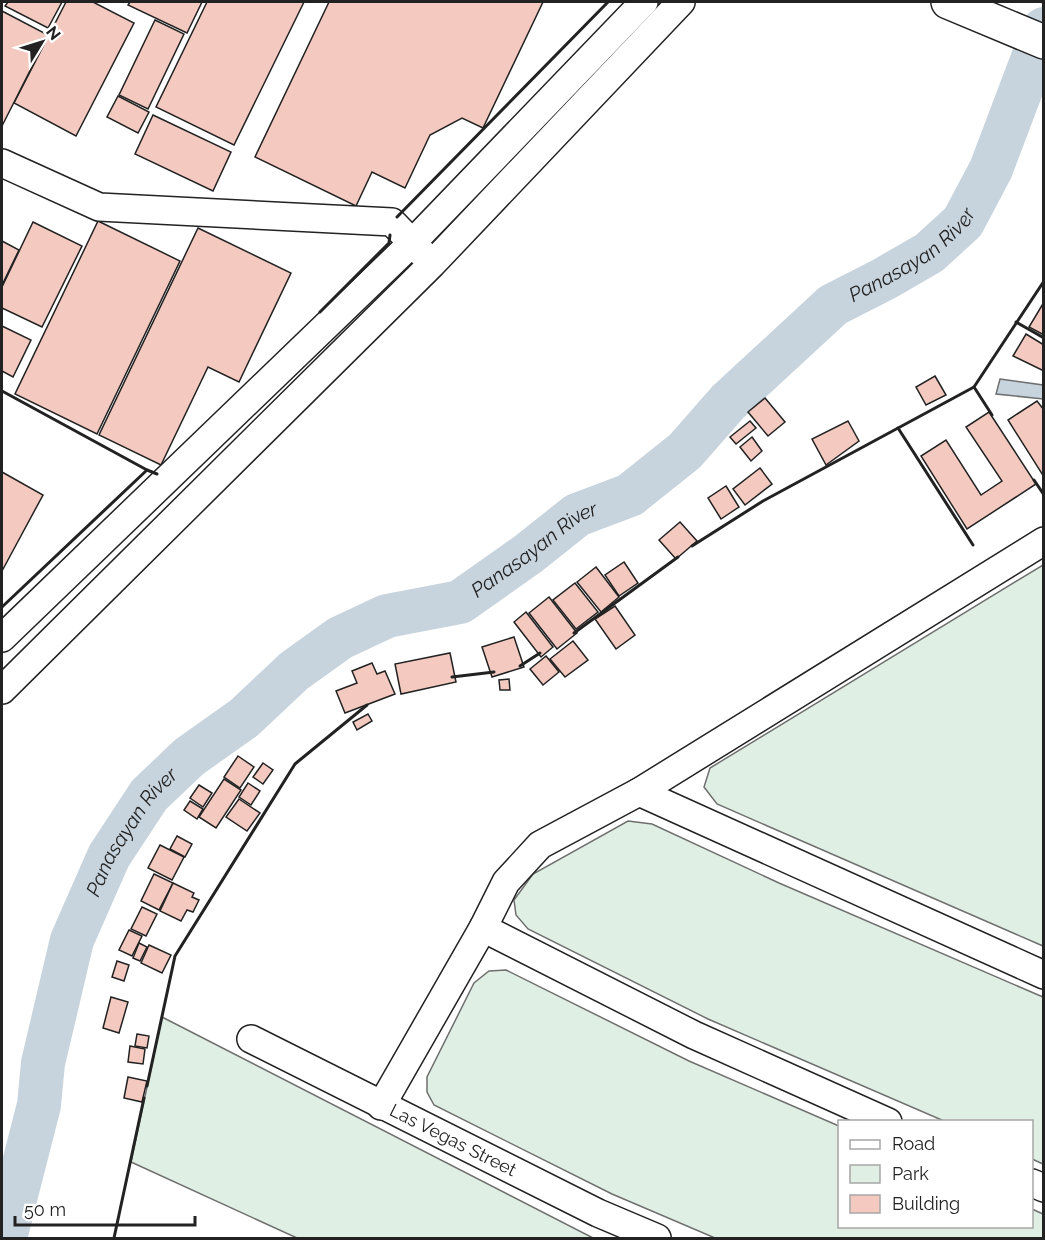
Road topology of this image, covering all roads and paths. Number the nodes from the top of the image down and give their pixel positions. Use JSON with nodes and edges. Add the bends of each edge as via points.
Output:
{"nodes":[{"id":1,"x":644,"y":2,"type":"edge"},
{"id":2,"x":681,"y":2,"type":"edge"},
{"id":3,"x":955,"y":4,"type":"edge"},
{"id":4,"x":1044,"y":42,"type":"edge"},
{"id":5,"x":2,"y":163,"type":"edge"},
{"id":6,"x":412,"y":243,"type":"junction"},
{"id":7,"x":432,"y":264,"type":"junction"},
{"id":8,"x":1044,"y":541,"type":"edge"},
{"id":9,"x":2,"y":638,"type":"edge"},
{"id":10,"x":2,"y":690,"type":"edge"},
{"id":11,"x":639,"y":792,"type":"junction"},
{"id":12,"x":483,"y":928,"type":"junction"},
{"id":13,"x":1044,"y":975,"type":"edge"},
{"id":14,"x":251,"y":1039,"type":"dead end"},
{"id":15,"x":381,"y":1106,"type":"junction"},
{"id":16,"x":884,"y":1120,"type":"edge"},
{"id":17,"x":657,"y":1239,"type":"edge"}],
"edges":[{"from":1,"to":6,"type":"street"},
{"from":2,"to":7,"type":"street"},
{"from":3,"to":4,"type":"main road"},
{"from":5,"to":6,"type":"street","via":[[99,207],[392,222]]},
{"from":6,"to":7,"type":"street"},
{"from":6,"to":9,"type":"street"},
{"from":7,"to":10,"type":"street"},
{"from":8,"to":11,"type":"street"},
{"from":11,"to":12,"type":"street","via":[[540,845],[506,882]]},
{"from":11,"to":13,"type":"street"},
{"from":12,"to":15,"type":"street"},
{"from":12,"to":16,"type":"street","via":[[694,1035]]},
{"from":14,"to":15,"type":"street","name":"Las Vegas Street"},
{"from":15,"to":17,"type":"street","name":"Las Vegas Street"}]}
